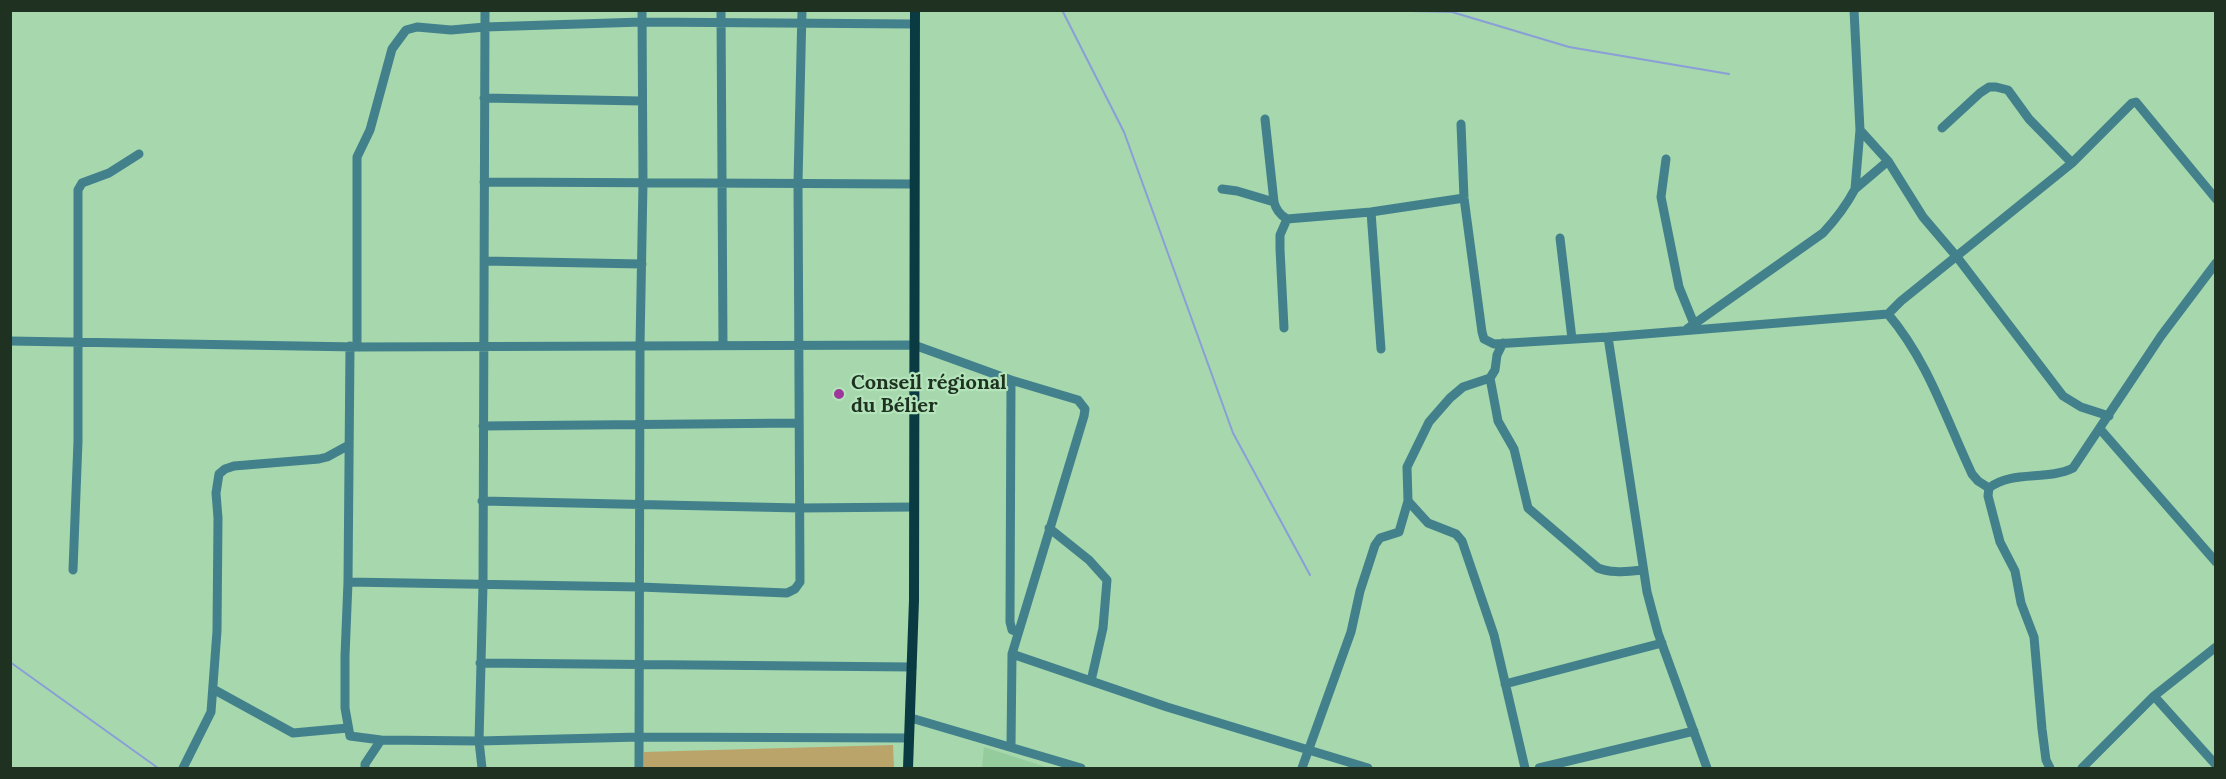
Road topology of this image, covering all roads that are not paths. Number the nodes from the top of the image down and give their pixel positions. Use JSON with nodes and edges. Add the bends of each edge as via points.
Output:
{"nodes":[{"id":1,"x":485,"y":10,"type":"edge"},
{"id":2,"x":642,"y":10,"type":"edge"},
{"id":3,"x":721,"y":10,"type":"edge"},
{"id":4,"x":802,"y":10,"type":"edge"},
{"id":5,"x":915,"y":10,"type":"edge"},
{"id":6,"x":1854,"y":10,"type":"edge"},
{"id":7,"x":642,"y":22,"type":"junction"},
{"id":8,"x":721,"y":23,"type":"junction"},
{"id":9,"x":802,"y":23,"type":"junction"},
{"id":10,"x":915,"y":24,"type":"junction"},
{"id":11,"x":485,"y":27,"type":"junction"},
{"id":12,"x":484,"y":98,"type":"junction"},
{"id":13,"x":642,"y":101,"type":"junction"},
{"id":14,"x":1265,"y":119,"type":"dead end"},
{"id":15,"x":1461,"y":124,"type":"dead end"},
{"id":16,"x":1942,"y":128,"type":"dead end"},
{"id":17,"x":1860,"y":130,"type":"junction"},
{"id":18,"x":138,"y":154,"type":"dead end"},
{"id":19,"x":1666,"y":159,"type":"dead end"},
{"id":20,"x":1888,"y":160,"type":"junction"},
{"id":21,"x":2072,"y":163,"type":"junction"},
{"id":22,"x":484,"y":182,"type":"junction"},
{"id":23,"x":798,"y":182,"type":"junction"},
{"id":24,"x":643,"y":183,"type":"junction"},
{"id":25,"x":722,"y":183,"type":"junction"},
{"id":26,"x":914,"y":184,"type":"junction"},
{"id":27,"x":1222,"y":189,"type":"dead end"},
{"id":28,"x":1855,"y":189,"type":"junction"},
{"id":29,"x":1464,"y":198,"type":"junction"},
{"id":30,"x":2216,"y":199,"type":"edge"},
{"id":31,"x":1274,"y":202,"type":"junction"},
{"id":32,"x":1371,"y":212,"type":"junction"},
{"id":33,"x":1287,"y":219,"type":"junction"},
{"id":34,"x":1560,"y":238,"type":"dead end"},
{"id":35,"x":1957,"y":257,"type":"junction"},
{"id":36,"x":484,"y":261,"type":"junction"},
{"id":37,"x":2216,"y":263,"type":"edge"},
{"id":38,"x":642,"y":264,"type":"junction"},
{"id":39,"x":1888,"y":314,"type":"junction"},
{"id":40,"x":1694,"y":324,"type":"junction"},
{"id":41,"x":1284,"y":328,"type":"dead end"},
{"id":42,"x":1685,"y":331,"type":"junction"},
{"id":43,"x":1608,"y":337,"type":"junction"},
{"id":44,"x":1572,"y":339,"type":"junction"},
{"id":45,"x":10,"y":341,"type":"edge"},
{"id":46,"x":79,"y":343,"type":"junction"},
{"id":47,"x":1503,"y":343,"type":"junction"},
{"id":48,"x":723,"y":345,"type":"junction"},
{"id":49,"x":799,"y":345,"type":"junction"},
{"id":50,"x":914,"y":345,"type":"junction"},
{"id":51,"x":353,"y":346,"type":"junction"},
{"id":52,"x":483,"y":346,"type":"junction"},
{"id":53,"x":640,"y":346,"type":"junction"},
{"id":54,"x":1381,"y":349,"type":"dead end"},
{"id":55,"x":1490,"y":378,"type":"junction"},
{"id":56,"x":1011,"y":380,"type":"junction"},
{"id":57,"x":2109,"y":416,"type":"junction"},
{"id":58,"x":800,"y":423,"type":"junction"},
{"id":59,"x":640,"y":425,"type":"junction"},
{"id":60,"x":483,"y":426,"type":"junction"},
{"id":61,"x":2100,"y":429,"type":"junction"},
{"id":62,"x":349,"y":445,"type":"junction"},
{"id":63,"x":1989,"y":488,"type":"junction"},
{"id":64,"x":482,"y":501,"type":"junction"},
{"id":65,"x":1408,"y":501,"type":"junction"},
{"id":66,"x":640,"y":505,"type":"junction"},
{"id":67,"x":914,"y":507,"type":"junction"},
{"id":68,"x":800,"y":508,"type":"junction"},
{"id":69,"x":1050,"y":528,"type":"junction"},
{"id":70,"x":2216,"y":562,"type":"edge"},
{"id":71,"x":73,"y":570,"type":"dead end"},
{"id":72,"x":1643,"y":570,"type":"junction"},
{"id":73,"x":348,"y":582,"type":"junction"},
{"id":74,"x":483,"y":585,"type":"junction"},
{"id":75,"x":640,"y":587,"type":"junction"},
{"id":76,"x":1018,"y":632,"type":"junction"},
{"id":77,"x":1662,"y":643,"type":"junction"},
{"id":78,"x":2216,"y":647,"type":"edge"},
{"id":79,"x":1012,"y":654,"type":"junction"},
{"id":80,"x":480,"y":663,"type":"junction"},
{"id":81,"x":640,"y":664,"type":"junction"},
{"id":82,"x":912,"y":667,"type":"junction"},
{"id":83,"x":1091,"y":681,"type":"junction"},
{"id":84,"x":1505,"y":684,"type":"junction"},
{"id":85,"x":213,"y":689,"type":"junction"},
{"id":86,"x":2154,"y":696,"type":"junction"},
{"id":87,"x":911,"y":717,"type":"junction"},
{"id":88,"x":348,"y":729,"type":"junction"},
{"id":89,"x":1694,"y":731,"type":"junction"},
{"id":90,"x":640,"y":737,"type":"junction"},
{"id":91,"x":909,"y":738,"type":"junction"},
{"id":92,"x":381,"y":740,"type":"junction"},
{"id":93,"x":479,"y":741,"type":"junction"},
{"id":94,"x":1011,"y":746,"type":"junction"},
{"id":95,"x":1308,"y":749,"type":"junction"},
{"id":96,"x":2216,"y":765,"type":"edge"},
{"id":97,"x":183,"y":768,"type":"edge"},
{"id":98,"x":365,"y":768,"type":"edge"},
{"id":99,"x":482,"y":768,"type":"edge"},
{"id":100,"x":639,"y":768,"type":"edge"},
{"id":101,"x":908,"y":768,"type":"edge"},
{"id":102,"x":1081,"y":768,"type":"edge"},
{"id":103,"x":1302,"y":768,"type":"edge"},
{"id":104,"x":1368,"y":768,"type":"edge"},
{"id":105,"x":1525,"y":768,"type":"edge"},
{"id":106,"x":1539,"y":768,"type":"edge"},
{"id":107,"x":1707,"y":768,"type":"edge"},
{"id":108,"x":2050,"y":768,"type":"edge"},
{"id":109,"x":2082,"y":768,"type":"edge"}],
"edges":[{"from":1,"to":11,"type":"street"},
{"from":2,"to":7,"type":"street"},
{"from":3,"to":8,"type":"street"},
{"from":4,"to":9,"type":"street"},
{"from":5,"to":10,"type":"main road"},
{"from":6,"to":17,"type":"street"},
{"from":7,"to":8,"type":"street"},
{"from":7,"to":11,"type":"street"},
{"from":7,"to":13,"type":"street"},
{"from":8,"to":9,"type":"street"},
{"from":8,"to":25,"type":"street"},
{"from":9,"to":10,"type":"street"},
{"from":9,"to":23,"type":"street"},
{"from":10,"to":26,"type":"main road"},
{"from":11,"to":12,"type":"street"},
{"from":11,"to":51,"type":"street","via":[[413,27],[392,49],[370,130],[357,157]]},
{"from":12,"to":13,"type":"street"},
{"from":12,"to":22,"type":"street"},
{"from":13,"to":24,"type":"street"},
{"from":14,"to":31,"type":"street"},
{"from":15,"to":29,"type":"street"},
{"from":16,"to":21,"type":"street","via":[[1989,87],[2008,90],[2029,119]]},
{"from":17,"to":20,"type":"street"},
{"from":17,"to":28,"type":"street"},
{"from":18,"to":46,"type":"street","via":[[112,172],[82,183],[78,190]]},
{"from":19,"to":40,"type":"street","via":[[1661,197],[1679,286]]},
{"from":20,"to":28,"type":"street"},
{"from":20,"to":35,"type":"street","via":[[1923,218]]},
{"from":21,"to":30,"type":"street","via":[[2136,102]]},
{"from":21,"to":35,"type":"street"},
{"from":22,"to":24,"type":"street"},
{"from":22,"to":36,"type":"street"},
{"from":23,"to":25,"type":"street"},
{"from":23,"to":26,"type":"street"},
{"from":23,"to":49,"type":"street"},
{"from":24,"to":25,"type":"street"},
{"from":24,"to":38,"type":"street"},
{"from":25,"to":48,"type":"street"},
{"from":26,"to":50,"type":"main road"},
{"from":27,"to":31,"type":"street"},
{"from":28,"to":40,"type":"street","via":[[1841,214],[1823,233]]},
{"from":29,"to":32,"type":"street"},
{"from":29,"to":47,"type":"street","via":[[1482,332],[1489,342]]},
{"from":31,"to":33,"type":"street"},
{"from":32,"to":33,"type":"street"},
{"from":32,"to":54,"type":"street"},
{"from":33,"to":41,"type":"street","via":[[1280,236]]},
{"from":34,"to":44,"type":"street"},
{"from":35,"to":39,"type":"street"},
{"from":35,"to":57,"type":"street","via":[[2063,396]]},
{"from":36,"to":38,"type":"street"},
{"from":36,"to":52,"type":"street"},
{"from":37,"to":57,"type":"street","via":[[2161,336]]},
{"from":38,"to":53,"type":"street"},
{"from":39,"to":42,"type":"street"},
{"from":39,"to":63,"type":"street","via":[[1907,337],[1929,378],[1972,474]]},
{"from":40,"to":42,"type":"street"},
{"from":42,"to":43,"type":"street"},
{"from":43,"to":44,"type":"street"},
{"from":43,"to":72,"type":"street"},
{"from":44,"to":47,"type":"street"},
{"from":45,"to":46,"type":"street"},
{"from":46,"to":51,"type":"street"},
{"from":46,"to":71,"type":"street"},
{"from":47,"to":55,"type":"street"},
{"from":48,"to":49,"type":"street"},
{"from":48,"to":53,"type":"street"},
{"from":49,"to":50,"type":"street"},
{"from":49,"to":58,"type":"street"},
{"from":50,"to":56,"type":"street"},
{"from":50,"to":67,"type":"main road"},
{"from":51,"to":52,"type":"street"},
{"from":51,"to":62,"type":"street"},
{"from":52,"to":53,"type":"street"},
{"from":52,"to":60,"type":"street"},
{"from":53,"to":59,"type":"street"},
{"from":55,"to":65,"type":"street","via":[[1463,387],[1429,422],[1407,467]]},
{"from":55,"to":72,"type":"street","via":[[1498,421],[1514,449],[1528,508],[1598,568],[1607,572]]},
{"from":56,"to":69,"type":"street","via":[[1078,400],[1084,409]]},
{"from":56,"to":76,"type":"street","via":[[1010,622],[1012,630]]},
{"from":57,"to":61,"type":"street"},
{"from":58,"to":59,"type":"street"},
{"from":58,"to":68,"type":"street"},
{"from":59,"to":60,"type":"street"},
{"from":59,"to":66,"type":"street"},
{"from":60,"to":64,"type":"street"},
{"from":61,"to":63,"type":"street","via":[[2079,462],[2064,472],[2001,480]]},
{"from":61,"to":70,"type":"street"},
{"from":62,"to":73,"type":"street"},
{"from":62,"to":85,"type":"street","via":[[319,459],[234,466],[219,474]]},
{"from":63,"to":108,"type":"street","via":[[2000,542],[2015,571],[2021,603],[2034,637],[2042,729]]},
{"from":64,"to":66,"type":"street"},
{"from":64,"to":74,"type":"street"},
{"from":65,"to":84,"type":"street","via":[[1428,523],[1456,534],[1462,541],[1494,635]]},
{"from":65,"to":95,"type":"street","via":[[1399,532],[1380,538],[1374,545],[1351,632]]},
{"from":66,"to":68,"type":"street"},
{"from":66,"to":75,"type":"street"},
{"from":67,"to":68,"type":"street"},
{"from":67,"to":82,"type":"main road"},
{"from":68,"to":75,"type":"street","via":[[800,582],[795,589],[787,592]]},
{"from":69,"to":76,"type":"street"},
{"from":69,"to":83,"type":"street","via":[[1107,580],[1103,628]]},
{"from":72,"to":77,"type":"street"},
{"from":73,"to":74,"type":"street"},
{"from":73,"to":88,"type":"street"},
{"from":74,"to":75,"type":"street"},
{"from":74,"to":80,"type":"street"},
{"from":75,"to":81,"type":"street"},
{"from":76,"to":79,"type":"street"},
{"from":77,"to":84,"type":"street"},
{"from":77,"to":89,"type":"street"},
{"from":78,"to":86,"type":"street"},
{"from":79,"to":83,"type":"street"},
{"from":79,"to":94,"type":"street"},
{"from":80,"to":81,"type":"street"},
{"from":80,"to":93,"type":"street"},
{"from":81,"to":82,"type":"street"},
{"from":81,"to":90,"type":"street"},
{"from":82,"to":87,"type":"main road"},
{"from":83,"to":95,"type":"street"},
{"from":84,"to":105,"type":"street"},
{"from":85,"to":88,"type":"street","via":[[293,733]]},
{"from":85,"to":97,"type":"street","via":[[211,712]]},
{"from":86,"to":96,"type":"street"},
{"from":86,"to":109,"type":"street"},
{"from":87,"to":91,"type":"main road"},
{"from":87,"to":94,"type":"street"},
{"from":88,"to":92,"type":"street","via":[[350,736]]},
{"from":89,"to":106,"type":"street"},
{"from":89,"to":107,"type":"street"},
{"from":90,"to":91,"type":"street"},
{"from":90,"to":93,"type":"street"},
{"from":90,"to":100,"type":"street"},
{"from":91,"to":101,"type":"main road"},
{"from":92,"to":93,"type":"street"},
{"from":92,"to":98,"type":"street"},
{"from":93,"to":99,"type":"street"},
{"from":94,"to":102,"type":"street"},
{"from":95,"to":103,"type":"street"},
{"from":95,"to":104,"type":"street"}]}
